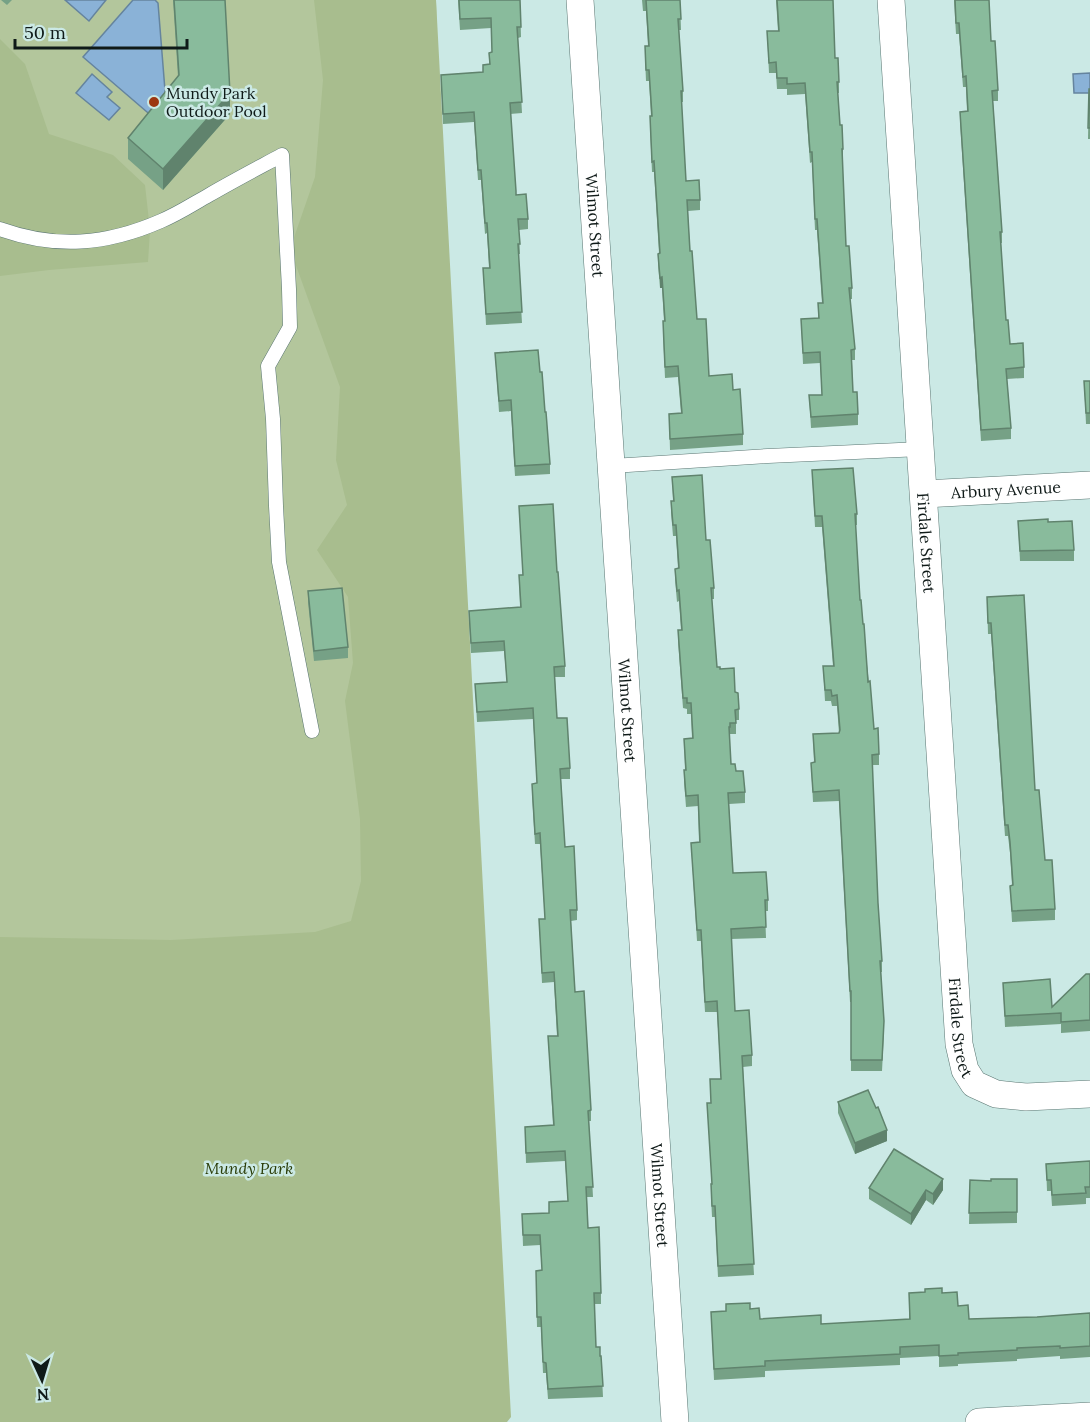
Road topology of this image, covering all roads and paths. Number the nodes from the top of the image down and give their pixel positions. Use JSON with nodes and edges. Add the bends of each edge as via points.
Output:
{"nodes":[{"id":1,"x":580,"y":0,"type":"edge"},
{"id":2,"x":891,"y":0,"type":"edge"},
{"id":3,"x":0,"y":229,"type":"edge"},
{"id":4,"x":921,"y":449,"type":"junction"},
{"id":5,"x":612,"y":466,"type":"junction"},
{"id":6,"x":1090,"y":485,"type":"edge"},
{"id":7,"x":924,"y":494,"type":"junction"},
{"id":8,"x":312,"y":731,"type":"dead end"},
{"id":9,"x":1090,"y":1094,"type":"edge"},
{"id":10,"x":1090,"y":1416,"type":"edge"},
{"id":11,"x":675,"y":1422,"type":"edge"},
{"id":12,"x":980,"y":1422,"type":"edge"}],
"edges":[{"from":1,"to":5,"type":"street","name":"Wilmot Street"},
{"from":2,"to":4,"type":"street","name":"Firdale Street"},
{"from":3,"to":8,"type":"lane","via":[[44,241],[111,238],[162,221],[282,155],[290,327],[268,366],[279,562]]},
{"from":4,"to":5,"type":"lane"},
{"from":4,"to":7,"type":"street","name":"Firdale Street"},
{"from":5,"to":11,"type":"street","name":"Wilmot Street"},
{"from":6,"to":7,"type":"street","name":"Arbury Avenue"},
{"from":7,"to":9,"type":"street","name":"Firdale Street","via":[[959,1044],[965,1070],[974,1084],[996,1094]]},
{"from":10,"to":12,"type":"street"}]}
